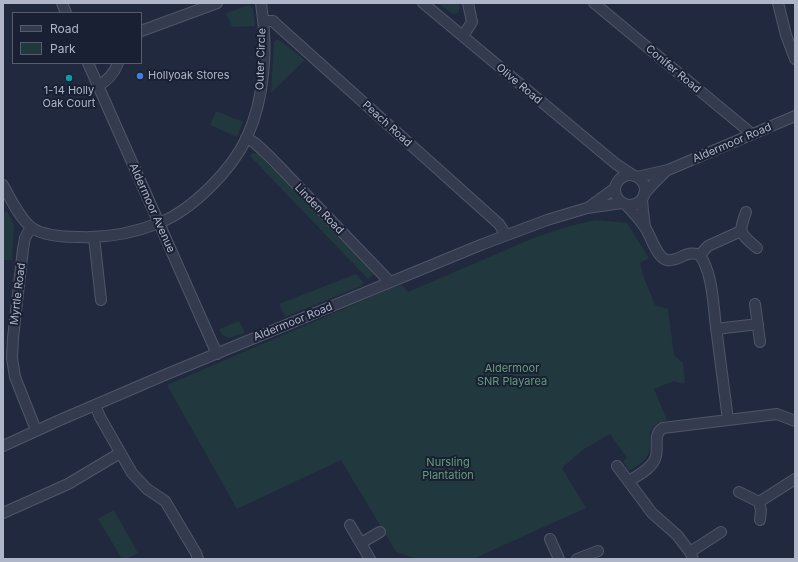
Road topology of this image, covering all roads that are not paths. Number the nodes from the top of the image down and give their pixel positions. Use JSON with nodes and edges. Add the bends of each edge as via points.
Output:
{"nodes":[{"id":1,"x":217,"y":3,"type":"edge"},
{"id":2,"x":261,"y":3,"type":"edge"},
{"id":3,"x":424,"y":3,"type":"edge"},
{"id":4,"x":468,"y":3,"type":"edge"},
{"id":5,"x":594,"y":3,"type":"edge"},
{"id":6,"x":778,"y":3,"type":"edge"},
{"id":7,"x":263,"y":21,"type":"junction"},
{"id":8,"x":142,"y":31,"type":"edge"},
{"id":9,"x":463,"y":36,"type":"junction"},
{"id":10,"x":794,"y":55,"type":"edge"},
{"id":11,"x":88,"y":64,"type":"edge"},
{"id":12,"x":118,"y":64,"type":"edge"},
{"id":13,"x":98,"y":86,"type":"junction"},
{"id":14,"x":795,"y":116,"type":"edge"},
{"id":15,"x":752,"y":134,"type":"junction"},
{"id":16,"x":246,"y":138,"type":"junction"},
{"id":17,"x":616,"y":164,"type":"junction"},
{"id":18,"x":668,"y":170,"type":"junction"},
{"id":19,"x":635,"y":176,"type":"junction"},
{"id":20,"x":3,"y":185,"type":"edge"},
{"id":21,"x":616,"y":186,"type":"junction"},
{"id":22,"x":643,"y":196,"type":"junction"},
{"id":23,"x":624,"y":204,"type":"junction"},
{"id":24,"x":588,"y":208,"type":"junction"},
{"id":25,"x":746,"y":212,"type":"dead end"},
{"id":26,"x":159,"y":223,"type":"junction"},
{"id":27,"x":31,"y":227,"type":"junction"},
{"id":28,"x":646,"y":228,"type":"junction"},
{"id":29,"x":741,"y":231,"type":"junction"},
{"id":30,"x":506,"y":235,"type":"junction"},
{"id":31,"x":94,"y":237,"type":"junction"},
{"id":32,"x":757,"y":248,"type":"dead end"},
{"id":33,"x":700,"y":255,"type":"junction"},
{"id":34,"x":390,"y":282,"type":"junction"},
{"id":35,"x":101,"y":300,"type":"dead end"},
{"id":36,"x":756,"y":304,"type":"dead end"},
{"id":37,"x":758,"y":324,"type":"junction"},
{"id":38,"x":716,"y":329,"type":"junction"},
{"id":39,"x":760,"y":342,"type":"dead end"},
{"id":40,"x":217,"y":354,"type":"junction"},
{"id":41,"x":95,"y":405,"type":"junction"},
{"id":42,"x":728,"y":420,"type":"junction"},
{"id":43,"x":795,"y":421,"type":"edge"},
{"id":44,"x":36,"y":430,"type":"junction"},
{"id":45,"x":3,"y":446,"type":"edge"},
{"id":46,"x":120,"y":453,"type":"junction"},
{"id":47,"x":617,"y":466,"type":"dead end"},
{"id":48,"x":795,"y":479,"type":"edge"},
{"id":49,"x":629,"y":482,"type":"junction"},
{"id":50,"x":739,"y":492,"type":"dead end"},
{"id":51,"x":759,"y":502,"type":"junction"},
{"id":52,"x":3,"y":513,"type":"edge"},
{"id":53,"x":760,"y":520,"type":"dead end"},
{"id":54,"x":350,"y":524,"type":"dead end"},
{"id":55,"x":380,"y":532,"type":"dead end"},
{"id":56,"x":721,"y":532,"type":"dead end"},
{"id":57,"x":550,"y":539,"type":"dead end"},
{"id":58,"x":361,"y":543,"type":"junction"},
{"id":59,"x":598,"y":550,"type":"dead end"},
{"id":60,"x":691,"y":556,"type":"edge"},
{"id":61,"x":587,"y":557,"type":"edge"},
{"id":62,"x":198,"y":559,"type":"edge"},
{"id":63,"x":370,"y":559,"type":"edge"},
{"id":64,"x":559,"y":559,"type":"edge"},
{"id":65,"x":577,"y":559,"type":"edge"}],
"edges":[{"from":1,"to":8,"type":"street"},
{"from":2,"to":7,"type":"street","name":"Outer Circle"},
{"from":3,"to":9,"type":"street","name":"Olive Road"},
{"from":4,"to":9,"type":"street","via":[[472,22]]},
{"from":5,"to":15,"type":"street","name":"Conifer Road"},
{"from":6,"to":10,"type":"street"},
{"from":7,"to":16,"type":"street","name":"Outer Circle","via":[[262,85],[256,113]]},
{"from":7,"to":30,"type":"street","name":"Peach Road","via":[[273,21],[499,224]]},
{"from":9,"to":17,"type":"street","name":"Olive Road"},
{"from":11,"to":13,"type":"street","name":"Aldermoor Avenue"},
{"from":12,"to":13,"type":"street","via":[[106,82]]},
{"from":13,"to":26,"type":"street","name":"Aldermoor Avenue"},
{"from":14,"to":15,"type":"street","name":"Aldermoor Road"},
{"from":15,"to":18,"type":"street","name":"Aldermoor Road"},
{"from":16,"to":26,"type":"street","name":"Outer Circle","via":[[231,163],[210,187],[184,208]]},
{"from":16,"to":34,"type":"street","name":"Linden Road","via":[[271,158]]},
{"from":17,"to":19,"type":"street","name":"Olive Road"},
{"from":17,"to":21,"type":"street"},
{"from":18,"to":19,"type":"street","name":"Aldermoor Road"},
{"from":18,"to":22,"type":"street","name":"Aldermoor Road"},
{"from":19,"to":21,"type":"street","via":[[624,176]]},
{"from":19,"to":22,"type":"street","via":[[644,184]]},
{"from":20,"to":27,"type":"street"},
{"from":21,"to":23,"type":"street","via":[[615,195]]},
{"from":21,"to":24,"type":"street","name":"Aldermoor Road"},
{"from":22,"to":23,"type":"street","via":[[635,204]]},
{"from":22,"to":28,"type":"street","via":[[642,211]]},
{"from":23,"to":24,"type":"street","name":"Aldermoor Road"},
{"from":23,"to":28,"type":"street"},
{"from":24,"to":30,"type":"street","name":"Aldermoor Road"},
{"from":25,"to":29,"type":"street"},
{"from":26,"to":31,"type":"street","name":"Outer Circle","via":[[128,232]]},
{"from":26,"to":40,"type":"street","name":"Aldermoor Avenue"},
{"from":27,"to":31,"type":"street","name":"Outer Circle","via":[[59,236]]},
{"from":27,"to":44,"type":"street","name":"Myrtle Road","via":[[23,249],[12,358],[14,377]]},
{"from":28,"to":33,"type":"street","via":[[662,258],[670,260],[692,253]]},
{"from":29,"to":32,"type":"street"},
{"from":29,"to":33,"type":"street","via":[[708,246]]},
{"from":30,"to":34,"type":"street","name":"Aldermoor Road"},
{"from":31,"to":35,"type":"street"},
{"from":33,"to":38,"type":"street","via":[[710,284]]},
{"from":34,"to":40,"type":"street","name":"Aldermoor Road"},
{"from":36,"to":37,"type":"street"},
{"from":37,"to":38,"type":"street"},
{"from":37,"to":39,"type":"street"},
{"from":38,"to":42,"type":"street"},
{"from":40,"to":41,"type":"street","name":"Aldermoor Road"},
{"from":41,"to":44,"type":"street","name":"Aldermoor Road"},
{"from":41,"to":46,"type":"street"},
{"from":42,"to":43,"type":"street","via":[[777,414]]},
{"from":42,"to":49,"type":"street","via":[[660,430],[654,462]]},
{"from":44,"to":45,"type":"street","name":"Aldermoor Road"},
{"from":46,"to":52,"type":"street","via":[[68,484]]},
{"from":46,"to":62,"type":"street","via":[[136,479],[165,501]]},
{"from":47,"to":49,"type":"street"},
{"from":48,"to":51,"type":"street"},
{"from":49,"to":60,"type":"street","via":[[652,513],[677,535]]},
{"from":50,"to":51,"type":"street"},
{"from":51,"to":53,"type":"street"},
{"from":54,"to":58,"type":"street"},
{"from":55,"to":58,"type":"street"},
{"from":56,"to":60,"type":"street"},
{"from":57,"to":64,"type":"street"},
{"from":58,"to":63,"type":"street"},
{"from":59,"to":61,"type":"street"},
{"from":61,"to":65,"type":"street"}]}
